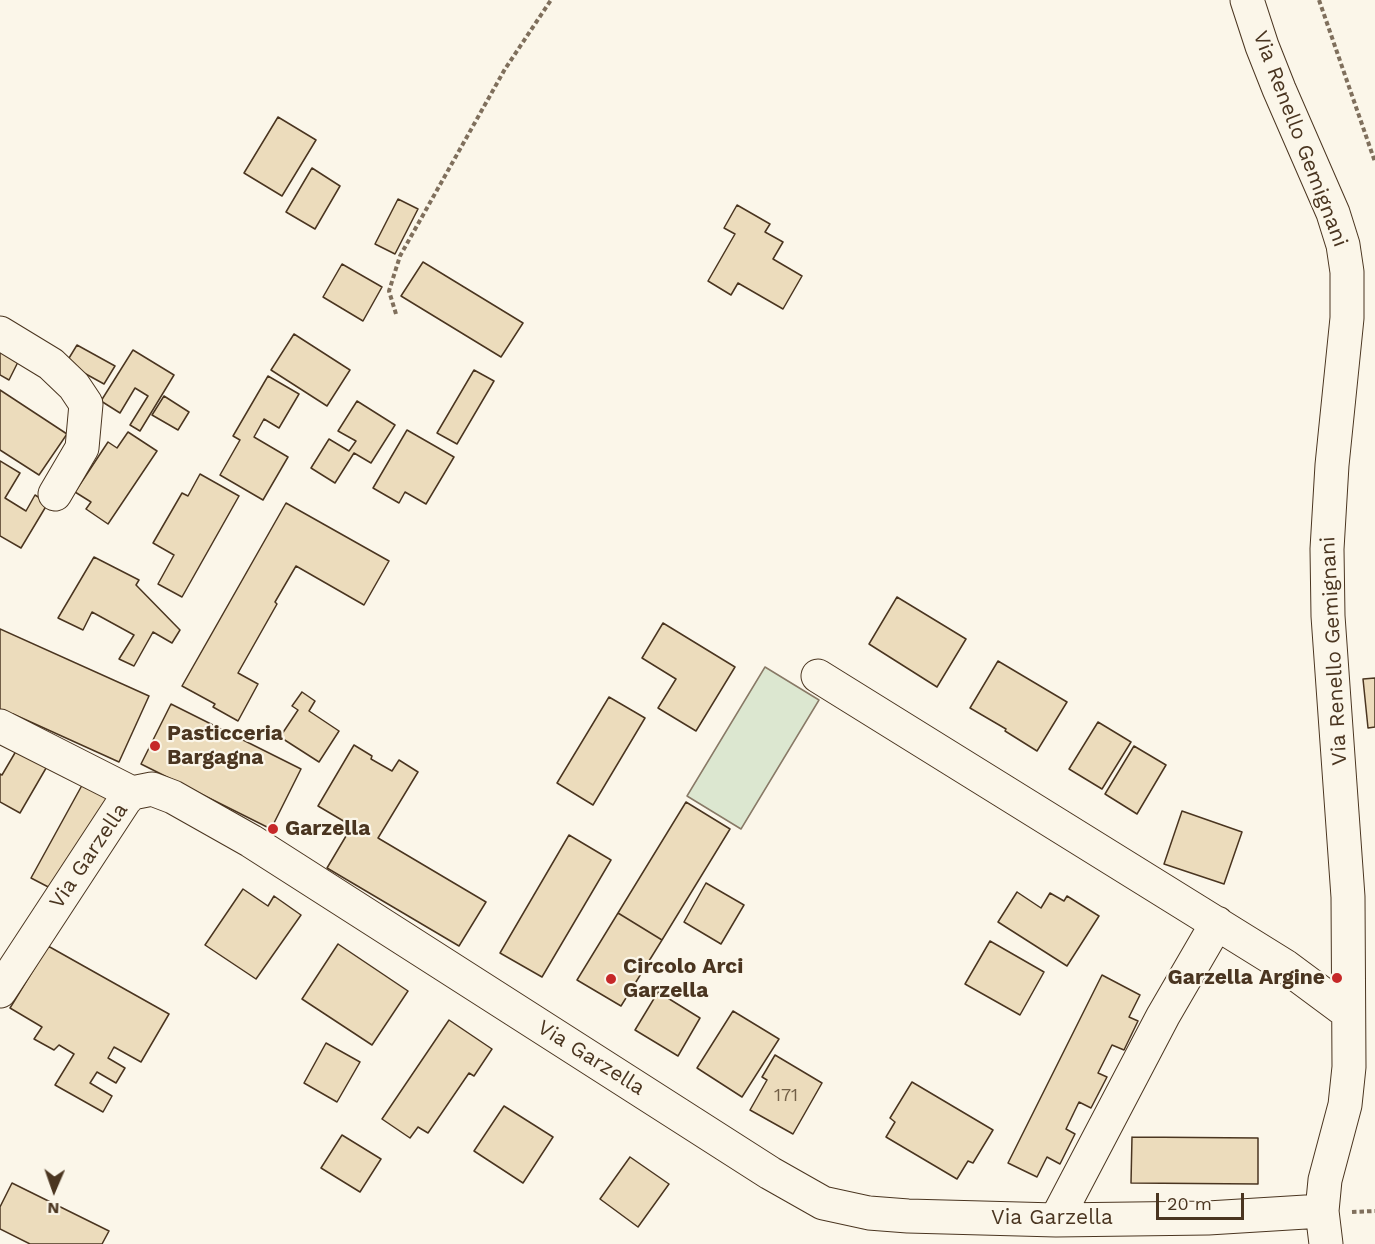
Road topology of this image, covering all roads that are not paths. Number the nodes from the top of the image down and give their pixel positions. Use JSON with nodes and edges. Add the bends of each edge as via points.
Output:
{"nodes":[{"id":1,"x":1247,"y":0,"type":"edge"},
{"id":2,"x":0,"y":333,"type":"edge"},
{"id":3,"x":55,"y":494,"type":"dead end"},
{"id":4,"x":818,"y":676,"type":"dead end"},
{"id":5,"x":0,"y":726,"type":"edge"},
{"id":6,"x":132,"y":793,"type":"junction"},
{"id":7,"x":1216,"y":923,"type":"junction"},
{"id":8,"x":0,"y":991,"type":"edge"},
{"id":9,"x":1347,"y":1012,"type":"junction"},
{"id":10,"x":1322,"y":1211,"type":"junction"},
{"id":11,"x":1056,"y":1220,"type":"junction"},
{"id":12,"x":1326,"y":1244,"type":"edge"}],
"edges":[{"from":1,"to":9,"type":"street","name":"Via Renello Gemignani","via":[[1279,89],[1333,213],[1347,272],[1347,318],[1327,549],[1348,897]]},
{"from":2,"to":3,"type":"street","via":[[51,364],[86,404],[82,448]]},
{"from":4,"to":7,"type":"street"},
{"from":5,"to":6,"type":"street"},
{"from":6,"to":8,"type":"street","name":"Via Garzella"},
{"from":6,"to":11,"type":"street","name":"Via Garzella","via":[[152,789],[163,792],[251,841],[770,1173],[824,1203],[908,1216]]},
{"from":7,"to":9,"type":"street","via":[[1285,966]]},
{"from":7,"to":11,"type":"street"},
{"from":9,"to":10,"type":"street","name":"Via Renello Gemignani","via":[[1349,1067],[1345,1105],[1325,1180]]},
{"from":10,"to":11,"type":"street","name":"Via Garzella","via":[[1208,1218]]},
{"from":10,"to":12,"type":"street","name":"Via Renello Gemignani"}]}
